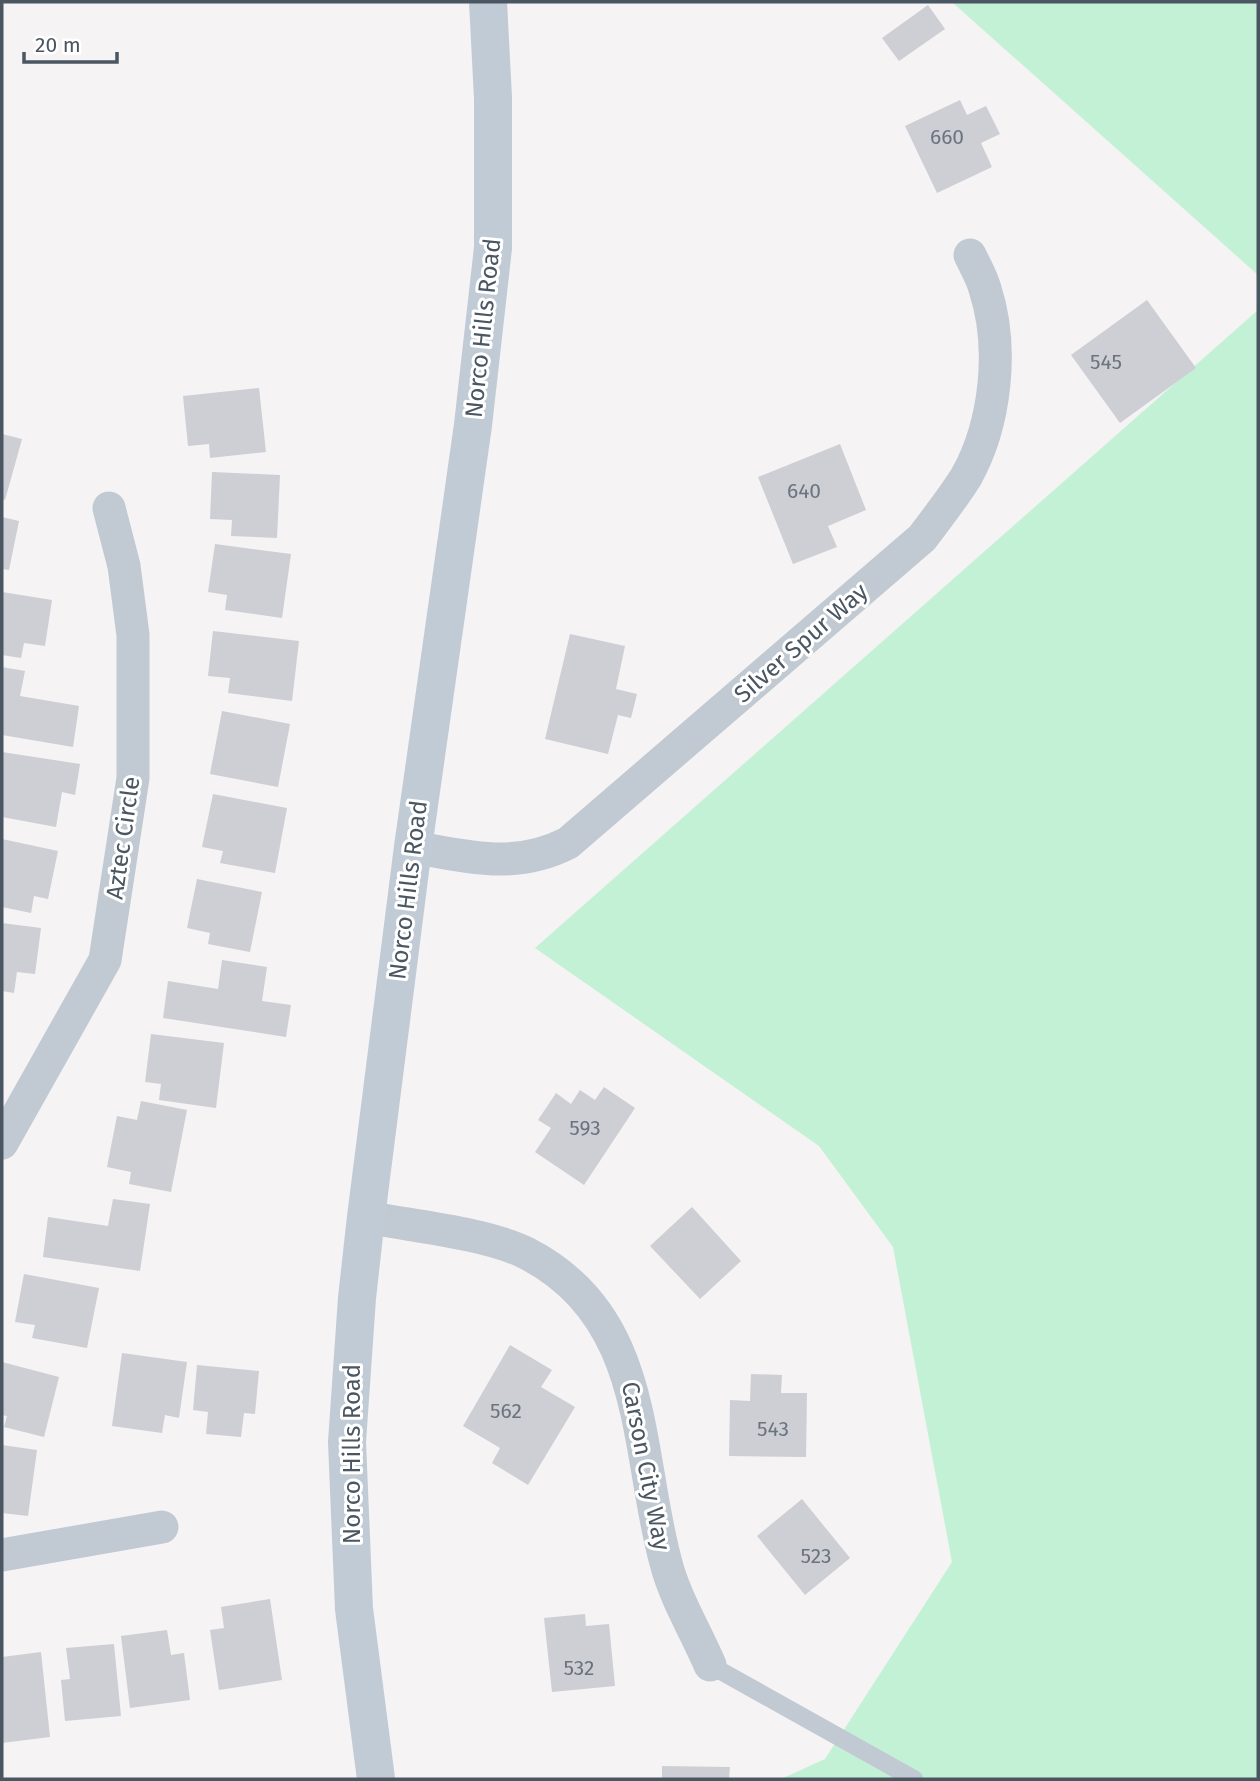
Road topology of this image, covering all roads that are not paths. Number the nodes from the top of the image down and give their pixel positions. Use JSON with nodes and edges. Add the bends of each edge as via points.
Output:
{"nodes":[{"id":1,"x":488,"y":2,"type":"edge"},
{"id":2,"x":970,"y":254,"type":"dead end"},
{"id":3,"x":109,"y":508,"type":"dead end"},
{"id":4,"x":413,"y":847,"type":"junction"},
{"id":5,"x":2,"y":1143,"type":"edge"},
{"id":6,"x":366,"y":1217,"type":"junction"},
{"id":7,"x":162,"y":1527,"type":"dead end"},
{"id":8,"x":2,"y":1555,"type":"edge"},
{"id":9,"x":710,"y":1665,"type":"joint"},
{"id":10,"x":376,"y":1779,"type":"edge"},
{"id":11,"x":914,"y":1779,"type":"edge"}],
"edges":[{"from":1,"to":4,"type":"street","name":"Norco Hills Road","via":[[493,248],[473,425]]},
{"from":2,"to":4,"type":"street","name":"Silver Spur Way","via":[[986,289],[993,391],[983,440],[967,476],[922,538],[568,843],[544,855],[515,861]]},
{"from":3,"to":5,"type":"street","name":"Aztec Circle","via":[[124,566],[133,635],[133,778],[104,960]]},
{"from":4,"to":6,"type":"street","name":"Norco Hills Road"},
{"from":6,"to":9,"type":"street","name":"Carson City Way","via":[[526,1253],[570,1284],[604,1321],[627,1370],[666,1564]]},
{"from":6,"to":10,"type":"street","name":"Norco Hills Road","via":[[347,1442],[354,1609]]},
{"from":7,"to":8,"type":"street"},
{"from":9,"to":11,"type":"lane"}]}
